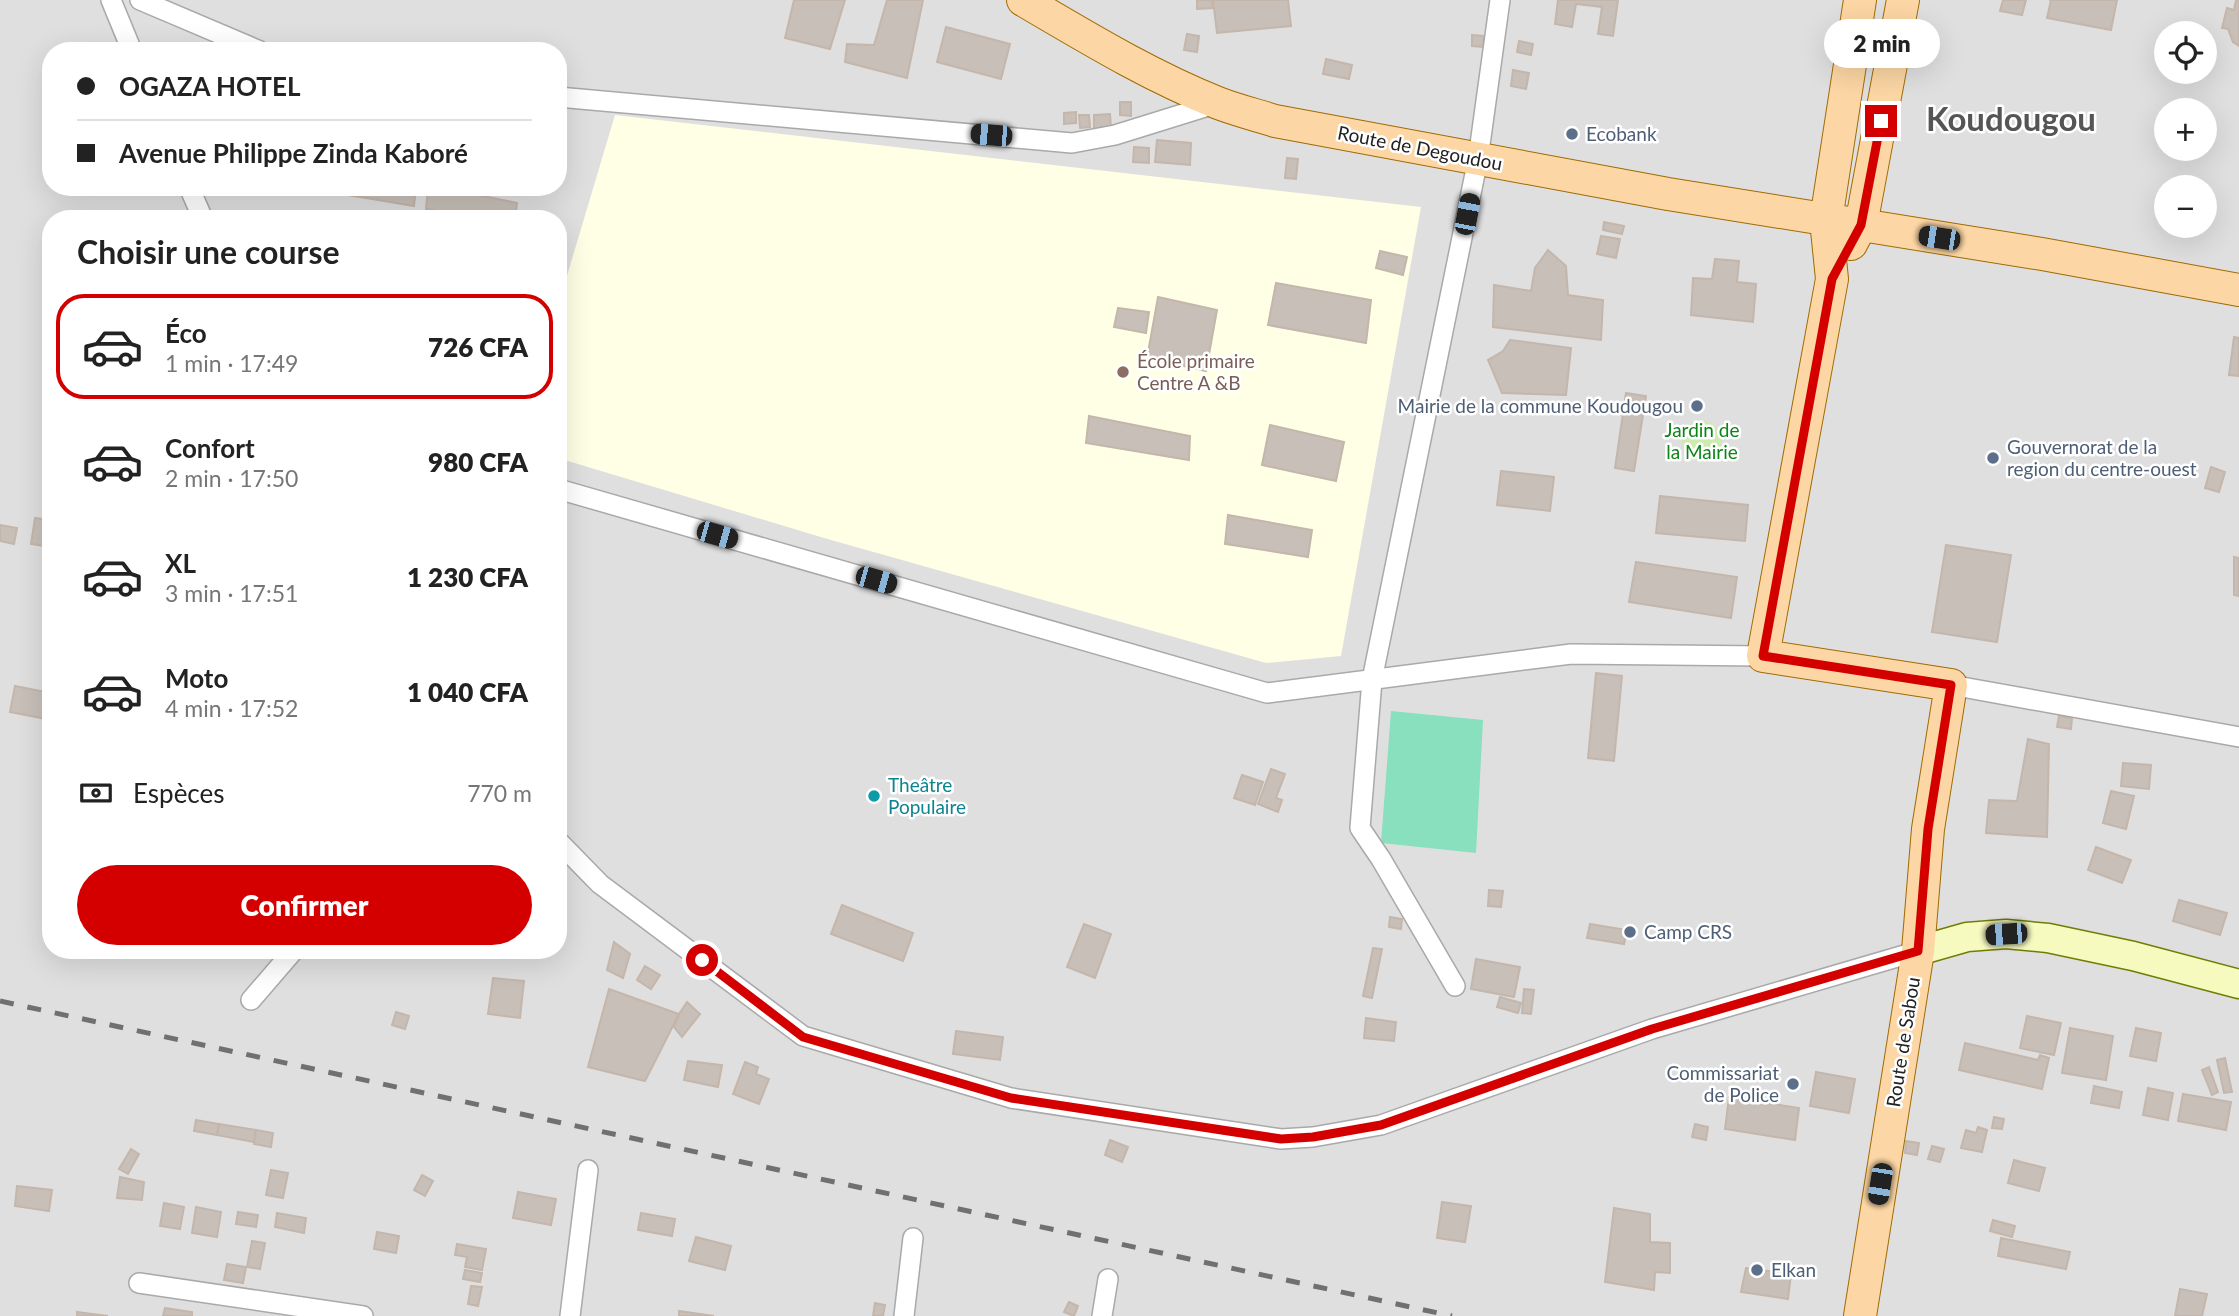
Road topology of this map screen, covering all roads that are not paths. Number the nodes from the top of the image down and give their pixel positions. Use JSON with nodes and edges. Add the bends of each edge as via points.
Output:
{"nodes":[{"id":1,"x":111,"y":0,"type":"edge"},
{"id":2,"x":140,"y":0,"type":"edge"},
{"id":3,"x":1023,"y":0,"type":"edge"},
{"id":4,"x":1500,"y":0,"type":"edge"},
{"id":5,"x":1860,"y":0,"type":"edge"},
{"id":6,"x":1903,"y":0,"type":"edge"},
{"id":7,"x":128,"y":42,"type":"edge"},
{"id":8,"x":239,"y":42,"type":"edge"},
{"id":9,"x":567,"y":98,"type":"edge"},
{"id":10,"x":1219,"y":103,"type":"junction"},
{"id":11,"x":1478,"y":159,"type":"junction"},
{"id":12,"x":1843,"y":222,"type":"junction"},
{"id":13,"x":2239,"y":290,"type":"edge"},
{"id":14,"x":567,"y":492,"type":"edge"},
{"id":15,"x":1763,"y":656,"type":"junction"},
{"id":16,"x":1372,"y":680,"type":"junction"},
{"id":17,"x":1951,"y":685,"type":"junction"},
{"id":18,"x":2239,"y":737,"type":"edge"},
{"id":19,"x":567,"y":850,"type":"edge"},
{"id":20,"x":1918,"y":951,"type":"junction"},
{"id":21,"x":286,"y":959,"type":"edge"},
{"id":22,"x":2239,"y":984,"type":"edge"},
{"id":23,"x":1455,"y":986,"type":"dead end"},
{"id":24,"x":251,"y":1000,"type":"dead end"},
{"id":25,"x":588,"y":1171,"type":"dead end"},
{"id":26,"x":913,"y":1238,"type":"dead end"},
{"id":27,"x":1108,"y":1279,"type":"dead end"},
{"id":28,"x":139,"y":1283,"type":"dead end"},
{"id":29,"x":363,"y":1316,"type":"edge"},
{"id":30,"x":570,"y":1316,"type":"edge"},
{"id":31,"x":904,"y":1316,"type":"edge"},
{"id":32,"x":1102,"y":1316,"type":"edge"},
{"id":33,"x":1860,"y":1316,"type":"edge"}],
"edges":[{"from":1,"to":7,"type":"street"},
{"from":2,"to":8,"type":"street"},
{"from":3,"to":10,"type":"main road","name":"Route de Degoudou","via":[[1115,54]]},
{"from":4,"to":11,"type":"street"},
{"from":5,"to":12,"type":"main road"},
{"from":6,"to":12,"type":"main road"},
{"from":9,"to":10,"type":"street","via":[[1072,142],[1115,135]]},
{"from":10,"to":11,"type":"main road","name":"Route de Degoudou","via":[[1275,121]]},
{"from":11,"to":12,"type":"main road","name":"Route de Degoudou"},
{"from":11,"to":16,"type":"street"},
{"from":12,"to":13,"type":"main road","name":"Route de Degoudou"},
{"from":12,"to":15,"type":"main road"},
{"from":14,"to":16,"type":"street","via":[[1267,693]]},
{"from":15,"to":16,"type":"street","via":[[1571,654]]},
{"from":15,"to":17,"type":"main road"},
{"from":16,"to":23,"type":"street","via":[[1360,828]]},
{"from":17,"to":18,"type":"street"},
{"from":17,"to":20,"type":"main road","name":"Route de Sabou","via":[[1928,829]]},
{"from":19,"to":20,"type":"street","via":[[600,884],[803,1037],[1011,1098],[1281,1139],[1381,1125],[1652,1029]]},
{"from":20,"to":22,"type":"main road","via":[[1967,937],[2048,938]]},
{"from":20,"to":33,"type":"main road","name":"Route de Sabou"},
{"from":21,"to":24,"type":"street"},
{"from":25,"to":30,"type":"street"},
{"from":26,"to":31,"type":"street"},
{"from":27,"to":32,"type":"street"},
{"from":28,"to":29,"type":"street"}]}
